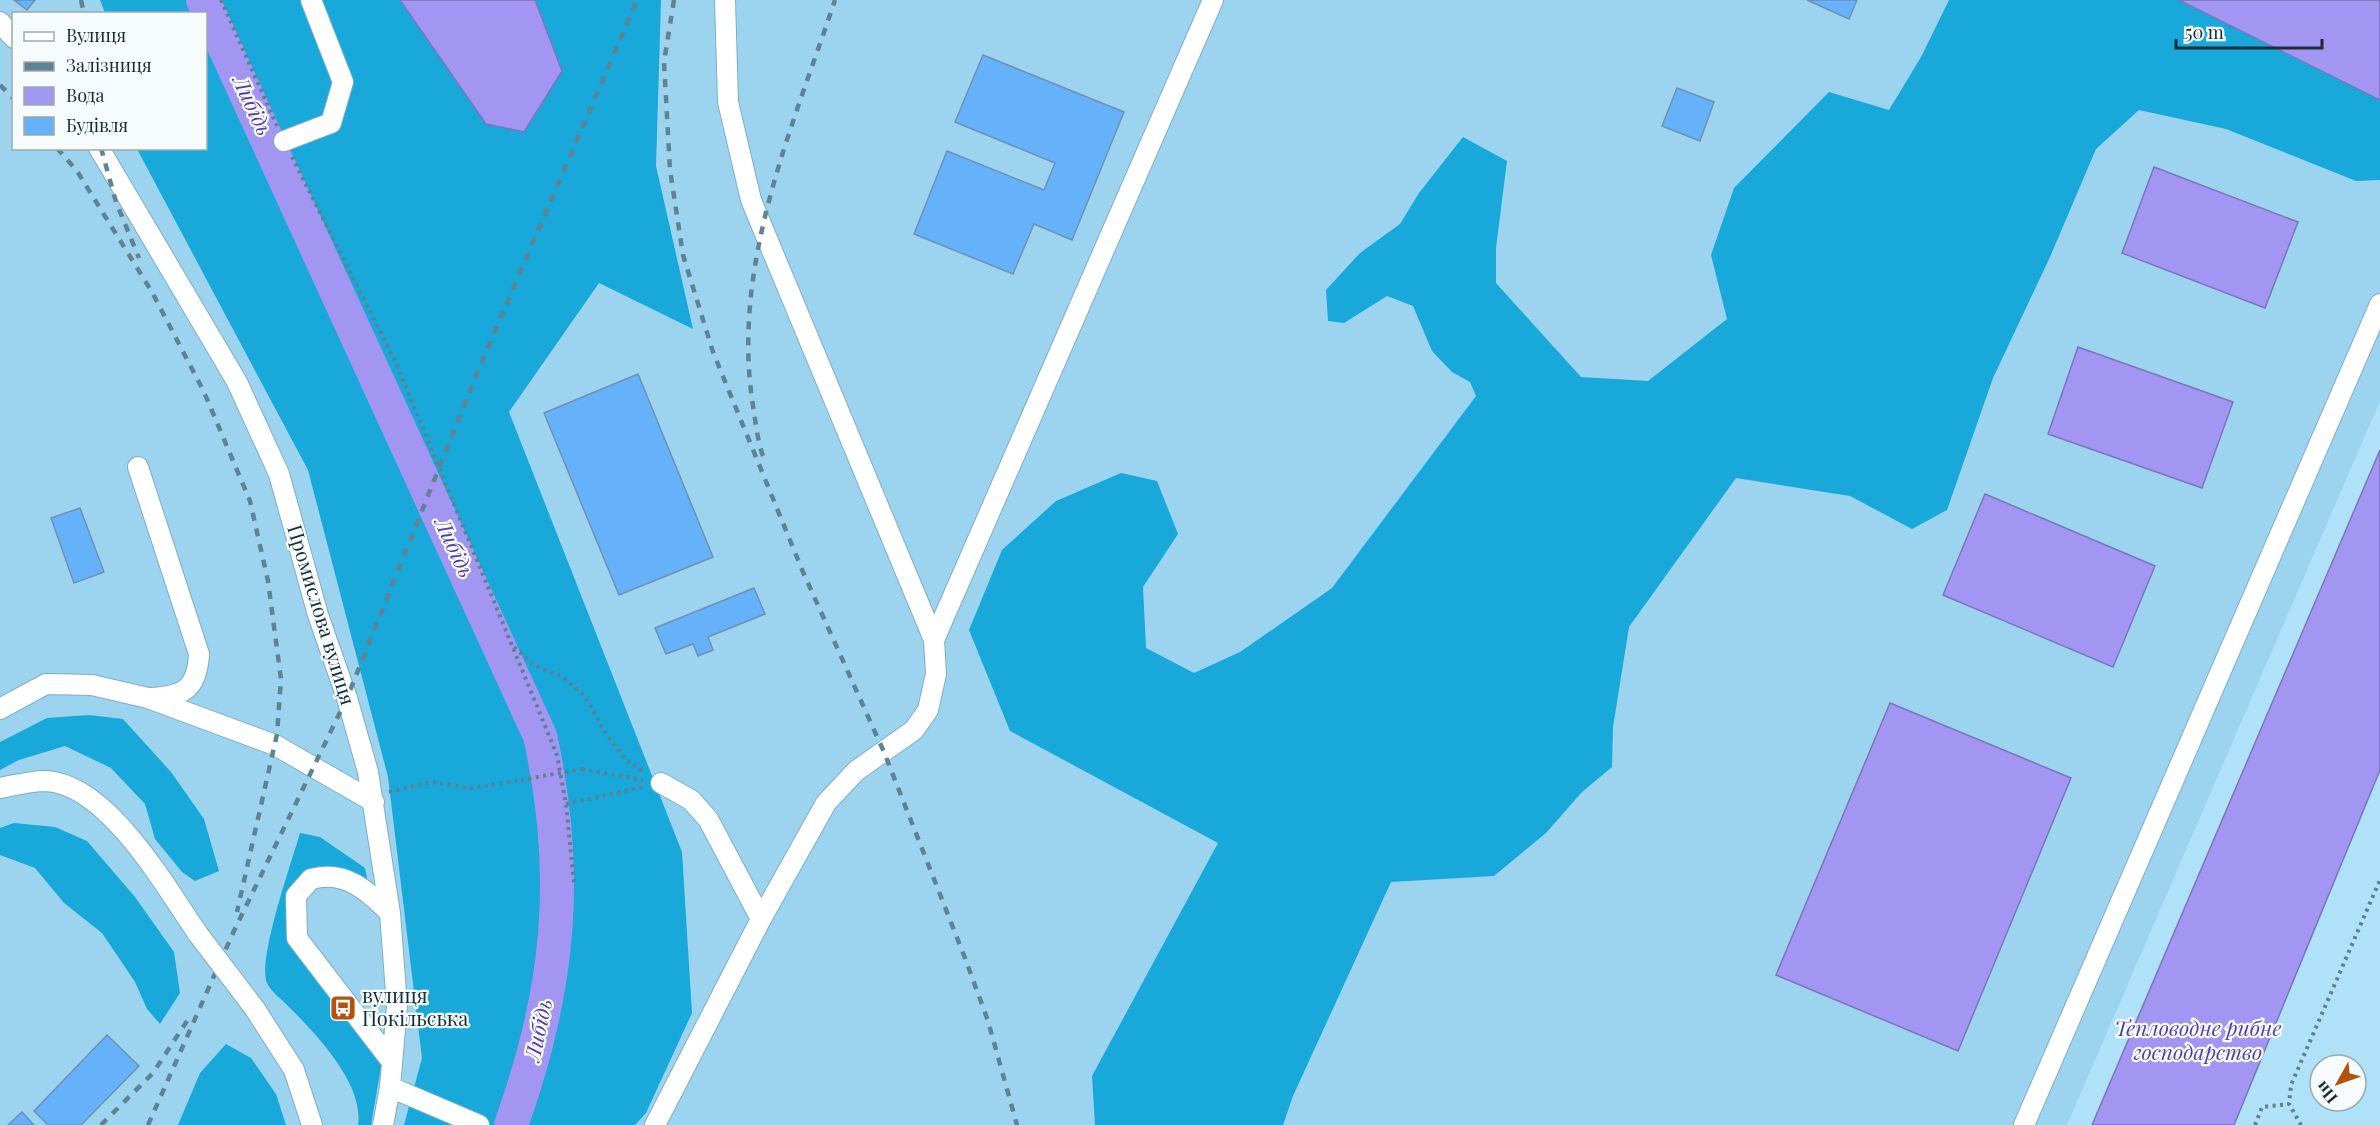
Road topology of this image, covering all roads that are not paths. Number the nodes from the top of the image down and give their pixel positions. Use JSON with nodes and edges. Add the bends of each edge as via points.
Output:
{"nodes":[{"id":1,"x":310,"y":0,"type":"edge"},
{"id":2,"x":724,"y":0,"type":"edge"},
{"id":3,"x":1213,"y":0,"type":"edge"},
{"id":4,"x":0,"y":22,"type":"edge"},
{"id":5,"x":12,"y":36,"type":"edge"},
{"id":6,"x":284,"y":141,"type":"road end"},
{"id":7,"x":100,"y":150,"type":"edge"},
{"id":8,"x":2380,"y":304,"type":"edge"},
{"id":9,"x":138,"y":467,"type":"dead end"},
{"id":10,"x":934,"y":640,"type":"junction"},
{"id":11,"x":148,"y":698,"type":"junction"},
{"id":12,"x":0,"y":709,"type":"edge"},
{"id":13,"x":662,"y":783,"type":"road end"},
{"id":14,"x":0,"y":788,"type":"edge"},
{"id":15,"x":373,"y":799,"type":"junction"},
{"id":16,"x":390,"y":913,"type":"junction"},
{"id":17,"x":760,"y":919,"type":"junction"},
{"id":18,"x":392,"y":1062,"type":"junction"},
{"id":19,"x":390,"y":1088,"type":"junction"},
{"id":20,"x":474,"y":1123,"type":"edge"},
{"id":21,"x":312,"y":1125,"type":"edge"},
{"id":22,"x":383,"y":1125,"type":"edge"},
{"id":23,"x":656,"y":1125,"type":"edge"},
{"id":24,"x":2024,"y":1125,"type":"edge"}],
"edges":[{"from":1,"to":6,"type":"street","via":[[343,82],[331,123]]},
{"from":2,"to":10,"type":"street","via":[[728,102],[751,200]]},
{"from":3,"to":10,"type":"street"},
{"from":4,"to":5,"type":"street"},
{"from":7,"to":15,"type":"street","name":"Промислова вулиця","via":[[237,382],[279,474],[318,615],[347,698]]},
{"from":8,"to":24,"type":"street"},
{"from":9,"to":11,"type":"street","via":[[199,654],[198,674],[187,690]]},
{"from":10,"to":17,"type":"street","via":[[936,675],[928,710],[914,730],[856,771],[826,803]]},
{"from":11,"to":12,"type":"street","via":[[92,685],[46,684]]},
{"from":11,"to":15,"type":"street","via":[[275,745]]},
{"from":13,"to":17,"type":"street","via":[[692,800],[708,819]]},
{"from":14,"to":21,"type":"street","bridge":true,"via":[[46,781],[63,784],[107,813],[255,1009],[294,1070]]},
{"from":15,"to":16,"type":"street","name":"Промислова вулиця"},
{"from":16,"to":18,"type":"street","name":"Промислова вулиця","via":[[397,1006]]},
{"from":16,"to":18,"type":"street","via":[[370,893],[339,876],[311,879],[296,896],[297,938]]},
{"from":17,"to":23,"type":"street"},
{"from":18,"to":19,"type":"street","name":"Промислова вулиця"},
{"from":19,"to":20,"type":"street"},
{"from":19,"to":22,"type":"street","name":"Промислова вулиця"}]}
